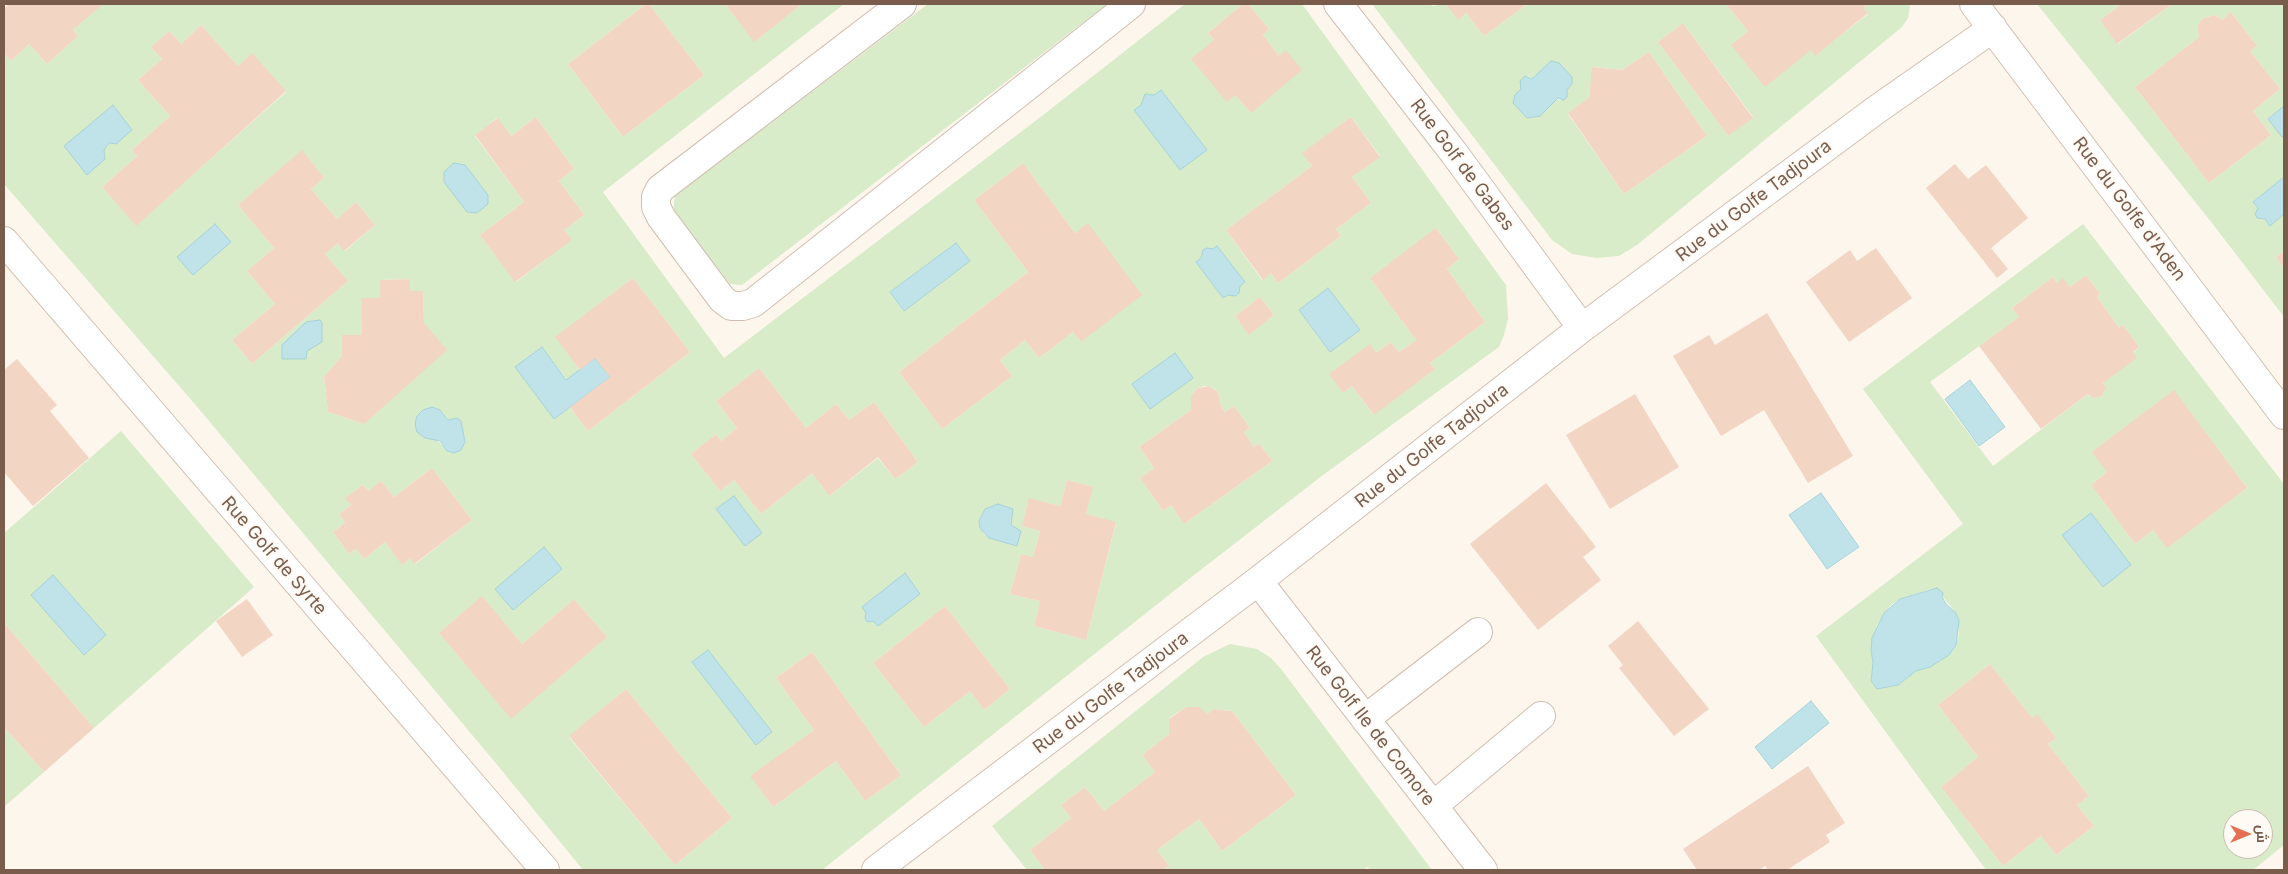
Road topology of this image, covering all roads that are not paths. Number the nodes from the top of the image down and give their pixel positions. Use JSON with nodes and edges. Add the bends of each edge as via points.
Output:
{"nodes":[{"id":1,"x":902,"y":4,"type":"edge"},
{"id":2,"x":1131,"y":4,"type":"edge"},
{"id":3,"x":1338,"y":4,"type":"edge"},
{"id":4,"x":1974,"y":4,"type":"edge"},
{"id":5,"x":1994,"y":28,"type":"junction"},
{"id":6,"x":4,"y":241,"type":"edge"},
{"id":7,"x":1582,"y":328,"type":"junction"},
{"id":8,"x":2284,"y":415,"type":"edge"},
{"id":9,"x":1258,"y":581,"type":"junction"},
{"id":10,"x":1478,"y":632,"type":"dead end"},
{"id":11,"x":1541,"y":716,"type":"dead end"},
{"id":12,"x":1365,"y":719,"type":"junction"},
{"id":13,"x":1433,"y":806,"type":"junction"},
{"id":14,"x":545,"y":870,"type":"edge"},
{"id":15,"x":876,"y":870,"type":"edge"},
{"id":16,"x":1483,"y":870,"type":"edge"}],
"edges":[{"from":1,"to":2,"type":"street","via":[[660,189],[656,207],[661,217],[722,299],[731,306],[753,303]]},
{"from":3,"to":7,"type":"street","name":"Rue Golf de Gabes","via":[[1460,161]]},
{"from":4,"to":5,"type":"street","name":"Rue du Golfe d'Aden"},
{"from":5,"to":7,"type":"street","name":"Rue du Golfe Tadjoura","via":[[1876,110]]},
{"from":5,"to":8,"type":"street","name":"Rue du Golfe d'Aden"},
{"from":6,"to":14,"type":"street","name":"Rue Golf de Syrte"},
{"from":7,"to":9,"type":"street","name":"Rue du Golfe Tadjoura"},
{"from":9,"to":12,"type":"street","name":"Rue Golf Ile de Comore"},
{"from":9,"to":15,"type":"street","name":"Rue du Golfe Tadjoura"},
{"from":10,"to":12,"type":"street"},
{"from":11,"to":13,"type":"street"},
{"from":12,"to":13,"type":"street","name":"Rue Golf Ile de Comore"},
{"from":13,"to":16,"type":"street","name":"Rue Golf Ile de Comore"}]}
